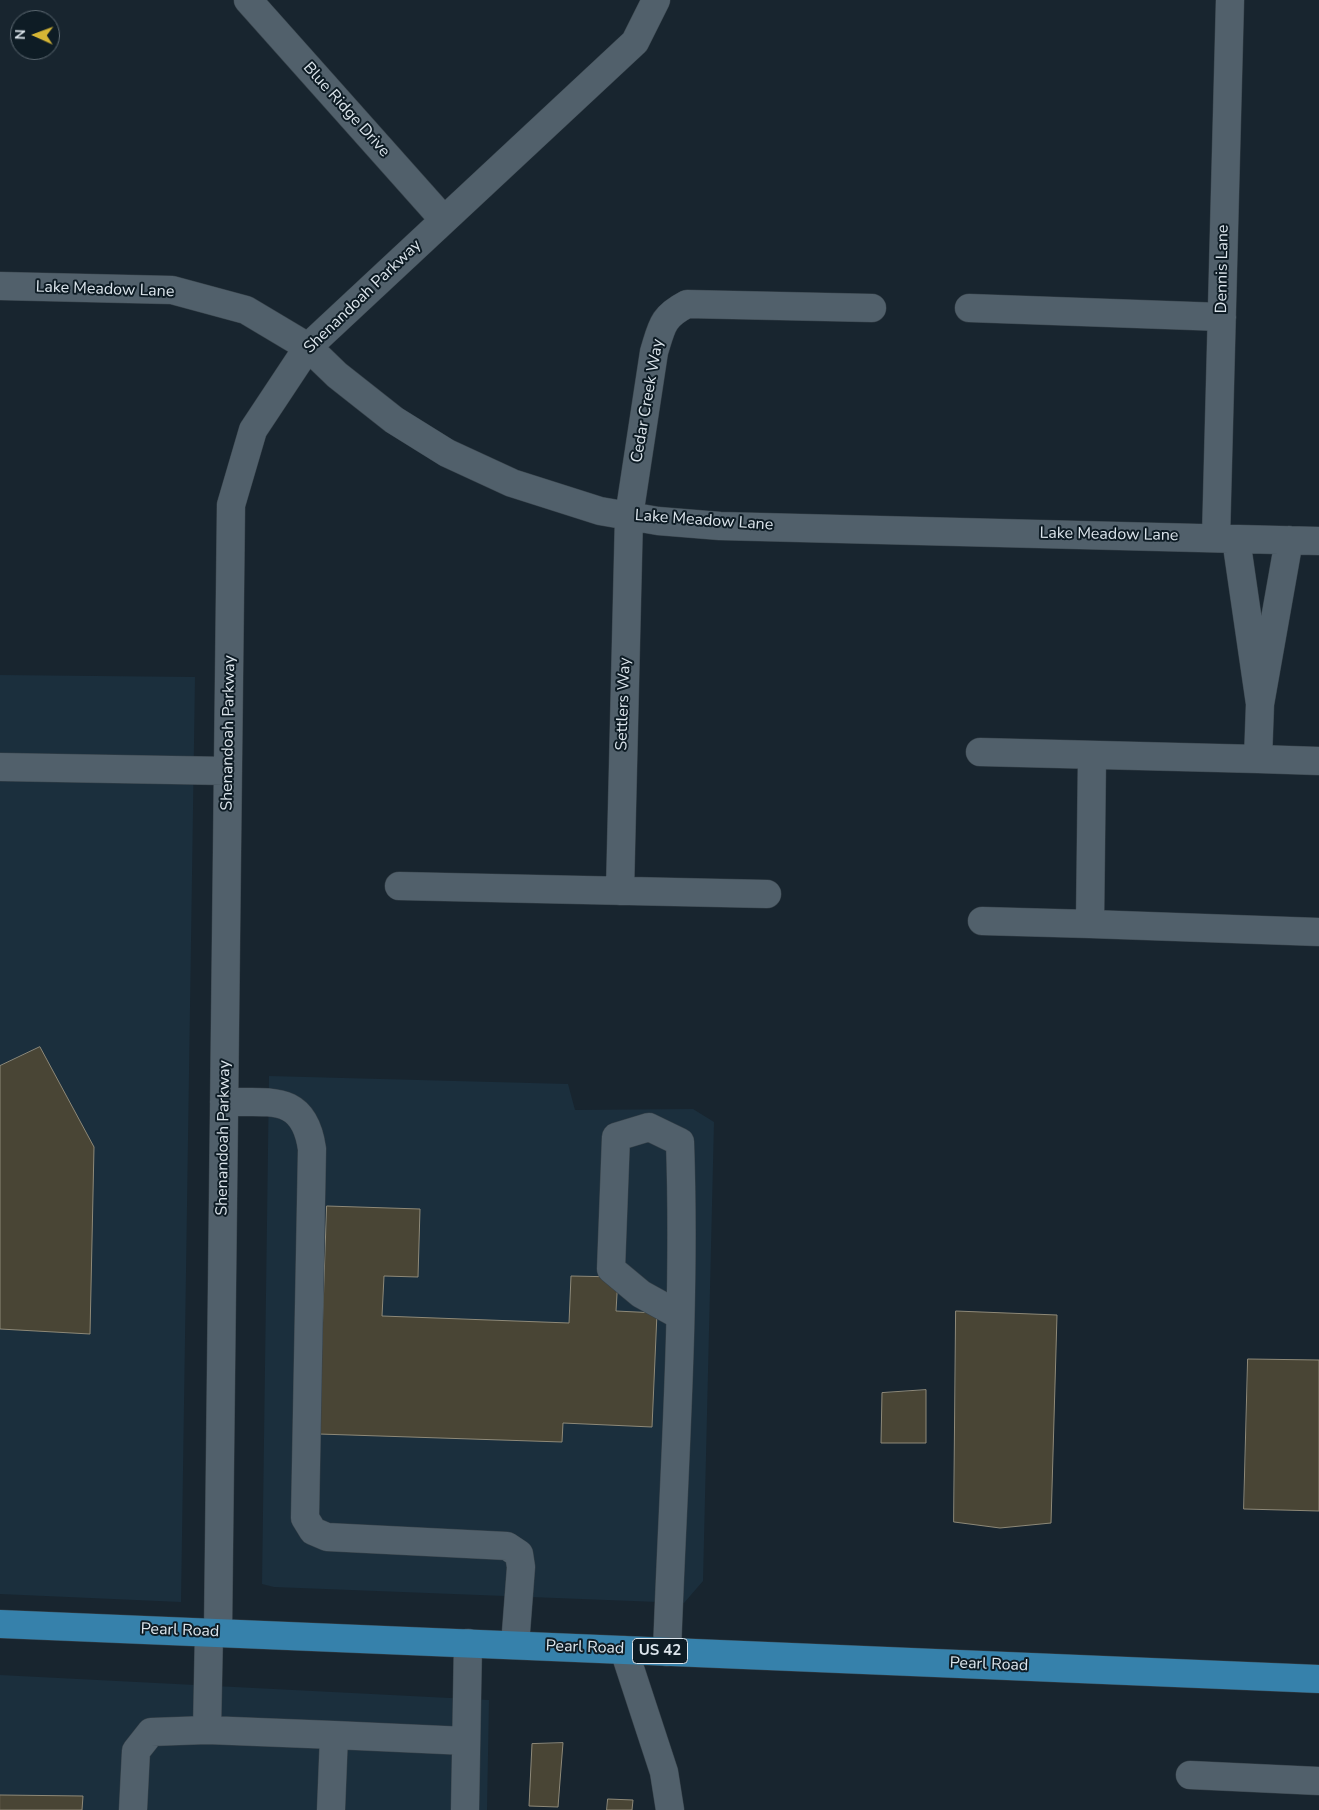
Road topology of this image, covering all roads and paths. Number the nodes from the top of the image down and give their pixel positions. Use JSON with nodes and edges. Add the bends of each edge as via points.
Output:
{"nodes":[{"id":1,"x":248,"y":0,"type":"edge"},
{"id":2,"x":656,"y":0,"type":"edge"},
{"id":3,"x":1230,"y":0,"type":"edge"},
{"id":4,"x":444,"y":220,"type":"junction"},
{"id":5,"x":0,"y":286,"type":"edge"},
{"id":6,"x":872,"y":308,"type":"dead end"},
{"id":7,"x":969,"y":308,"type":"dead end"},
{"id":8,"x":1222,"y":317,"type":"junction"},
{"id":9,"x":308,"y":347,"type":"junction"},
{"id":10,"x":630,"y":516,"type":"junction"},
{"id":11,"x":1226,"y":539,"type":"junction"},
{"id":12,"x":1289,"y":540,"type":"junction"},
{"id":13,"x":1319,"y":541,"type":"edge"},
{"id":14,"x":1260,"y":704,"type":"junction"},
{"id":15,"x":980,"y":752,"type":"dead end"},
{"id":16,"x":1092,"y":756,"type":"junction"},
{"id":17,"x":1258,"y":759,"type":"junction"},
{"id":18,"x":1319,"y":761,"type":"edge"},
{"id":19,"x":0,"y":766,"type":"edge"},
{"id":20,"x":228,"y":772,"type":"junction"},
{"id":21,"x":400,"y":886,"type":"dead end"},
{"id":22,"x":620,"y":891,"type":"junction"},
{"id":23,"x":767,"y":894,"type":"dead end"},
{"id":24,"x":982,"y":921,"type":"dead end"},
{"id":25,"x":1090,"y":924,"type":"junction"},
{"id":26,"x":1319,"y":932,"type":"edge"},
{"id":27,"x":224,"y":1102,"type":"junction"},
{"id":28,"x":679,"y":1315,"type":"junction"},
{"id":29,"x":0,"y":1624,"type":"edge"},
{"id":30,"x":214,"y":1633,"type":"junction"},
{"id":31,"x":468,"y":1643,"type":"junction"},
{"id":32,"x":515,"y":1645,"type":"junction"},
{"id":33,"x":624,"y":1650,"type":"junction"},
{"id":34,"x":666,"y":1652,"type":"junction"},
{"id":35,"x":1319,"y":1679,"type":"edge"},
{"id":36,"x":207,"y":1730,"type":"junction"},
{"id":37,"x":334,"y":1735,"type":"junction"},
{"id":38,"x":466,"y":1741,"type":"junction"},
{"id":39,"x":1190,"y":1775,"type":"dead end"},
{"id":40,"x":1319,"y":1781,"type":"edge"},
{"id":41,"x":133,"y":1810,"type":"edge"},
{"id":42,"x":331,"y":1810,"type":"edge"},
{"id":43,"x":465,"y":1810,"type":"edge"},
{"id":44,"x":670,"y":1810,"type":"edge"}],
"edges":[{"from":1,"to":4,"type":"street","name":"Blue Ridge Drive"},
{"from":2,"to":4,"type":"street","name":"Shenandoah Parkway","via":[[635,42]]},
{"from":3,"to":8,"type":"street","name":"Dennis Lane"},
{"from":4,"to":9,"type":"street","name":"Shenandoah Parkway"},
{"from":5,"to":9,"type":"street","name":"Lake Meadow Lane","via":[[172,290],[246,310]]},
{"from":6,"to":10,"type":"street","name":"Cedar Creek Way","via":[[687,304],[671,312],[662,326],[654,352]]},
{"from":7,"to":8,"type":"street"},
{"from":8,"to":11,"type":"street","name":"Dennis Lane"},
{"from":9,"to":10,"type":"street","name":"Lake Meadow Lane","via":[[337,375],[394,420],[447,453],[512,484],[571,503]]},
{"from":9,"to":20,"type":"street","name":"Shenandoah Parkway","via":[[253,430],[232,505]]},
{"from":10,"to":11,"type":"street","name":"Lake Meadow Lane","via":[[720,526]]},
{"from":10,"to":22,"type":"street","name":"Settlers Way"},
{"from":11,"to":12,"type":"street","name":"Lake Meadow Lane"},
{"from":11,"to":14,"type":"street","name":"Dennis Lane"},
{"from":12,"to":13,"type":"street","name":"Lake Meadow Lane"},
{"from":12,"to":14,"type":"street"},
{"from":14,"to":17,"type":"street"},
{"from":15,"to":16,"type":"street"},
{"from":16,"to":17,"type":"street"},
{"from":16,"to":25,"type":"street"},
{"from":17,"to":18,"type":"street"},
{"from":19,"to":20,"type":"street"},
{"from":20,"to":27,"type":"street","name":"Shenandoah Parkway"},
{"from":21,"to":22,"type":"street"},
{"from":22,"to":23,"type":"street"},
{"from":24,"to":25,"type":"street"},
{"from":25,"to":26,"type":"street"},
{"from":27,"to":30,"type":"street","name":"Shenandoah Parkway"},
{"from":27,"to":32,"type":"street","via":[[282,1104],[302,1115],[310,1129],[305,1518],[313,1531],[327,1537],[507,1546],[519,1554],[521,1567]]},
{"from":28,"to":28,"type":"street","via":[[680,1142],[649,1126],[616,1137],[610,1269],[641,1294]]},
{"from":28,"to":34,"type":"street"},
{"from":29,"to":30,"type":"main road","name":"Pearl Road","number":"US 42"},
{"from":30,"to":31,"type":"main road","name":"Pearl Road","number":"US 42"},
{"from":30,"to":36,"type":"street","name":"Shenandoah Parkway"},
{"from":31,"to":32,"type":"main road","name":"Pearl Road","number":"US 42"},
{"from":31,"to":38,"type":"street"},
{"from":32,"to":33,"type":"main road","name":"Pearl Road","number":"US 42"},
{"from":33,"to":34,"type":"main road","name":"Pearl Road","number":"US 42"},
{"from":33,"to":44,"type":"street","via":[[664,1772]]},
{"from":34,"to":35,"type":"main road","name":"Pearl Road","number":"US 42"},
{"from":36,"to":37,"type":"street"},
{"from":36,"to":41,"type":"street","via":[[151,1732],[136,1751]]},
{"from":37,"to":38,"type":"street"},
{"from":37,"to":42,"type":"street"},
{"from":38,"to":43,"type":"street"},
{"from":39,"to":40,"type":"street"}]}
